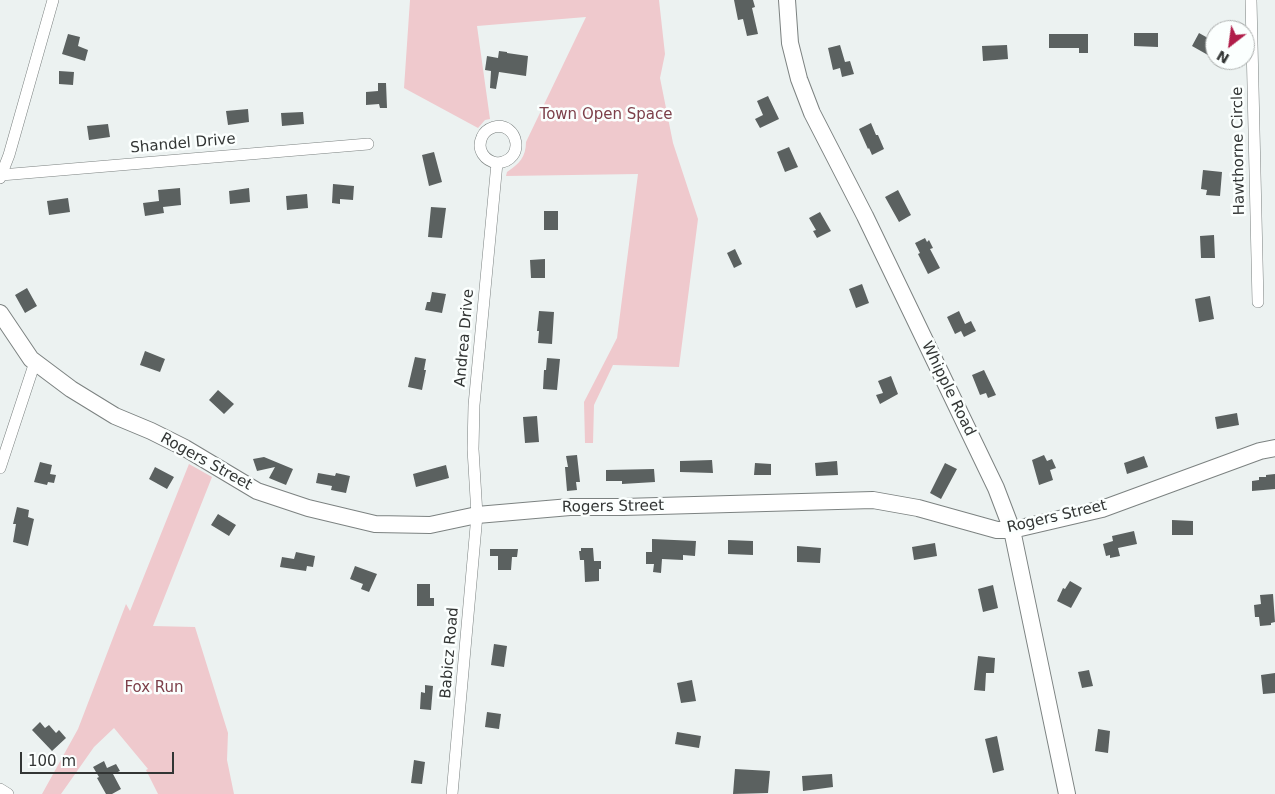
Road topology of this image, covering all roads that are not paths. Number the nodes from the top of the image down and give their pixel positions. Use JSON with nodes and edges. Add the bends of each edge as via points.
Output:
{"nodes":[{"id":1,"x":53,"y":0,"type":"edge"},
{"id":2,"x":787,"y":0,"type":"edge"},
{"id":3,"x":795,"y":0,"type":"edge"},
{"id":4,"x":1251,"y":0,"type":"edge"},
{"id":5,"x":368,"y":144,"type":"dead end"},
{"id":6,"x":497,"y":163,"type":"dead end"},
{"id":7,"x":1,"y":176,"type":"edge"},
{"id":8,"x":1258,"y":302,"type":"dead end"},
{"id":9,"x":0,"y":313,"type":"edge"},
{"id":10,"x":35,"y":362,"type":"junction"},
{"id":11,"x":1275,"y":448,"type":"edge"},
{"id":12,"x":0,"y":468,"type":"edge"},
{"id":13,"x":477,"y":516,"type":"junction"},
{"id":14,"x":1012,"y":530,"type":"junction"},
{"id":15,"x":0,"y":789,"type":"edge"},
{"id":16,"x":8,"y":794,"type":"edge"},
{"id":17,"x":452,"y":794,"type":"edge"},
{"id":18,"x":1067,"y":794,"type":"edge"}],
"edges":[{"from":1,"to":7,"type":"street"},
{"from":2,"to":3,"type":"street"},
{"from":2,"to":14,"type":"street","name":"Whipple Road","via":[[790,42],[799,79],[812,112],[996,488]]},
{"from":4,"to":8,"type":"street","name":"Hawthorne Circle"},
{"from":5,"to":7,"type":"street","name":"Shandel Drive"},
{"from":6,"to":13,"type":"street","name":"Andrea Drive","via":[[474,405]]},
{"from":9,"to":10,"type":"street","name":"Rogers Street"},
{"from":10,"to":12,"type":"street"},
{"from":10,"to":13,"type":"street","name":"Rogers Street","via":[[114,416],[184,448],[258,491],[308,508],[375,524],[430,525]]},
{"from":11,"to":14,"type":"street","name":"Rogers Street","via":[[1102,509]]},
{"from":13,"to":14,"type":"street","name":"Rogers Street","via":[[570,507],[873,500],[918,508],[997,530]]},
{"from":13,"to":17,"type":"street","name":"Babicz Road"},
{"from":14,"to":18,"type":"street","name":"Whipple Road"},
{"from":15,"to":16,"type":"street"}]}
